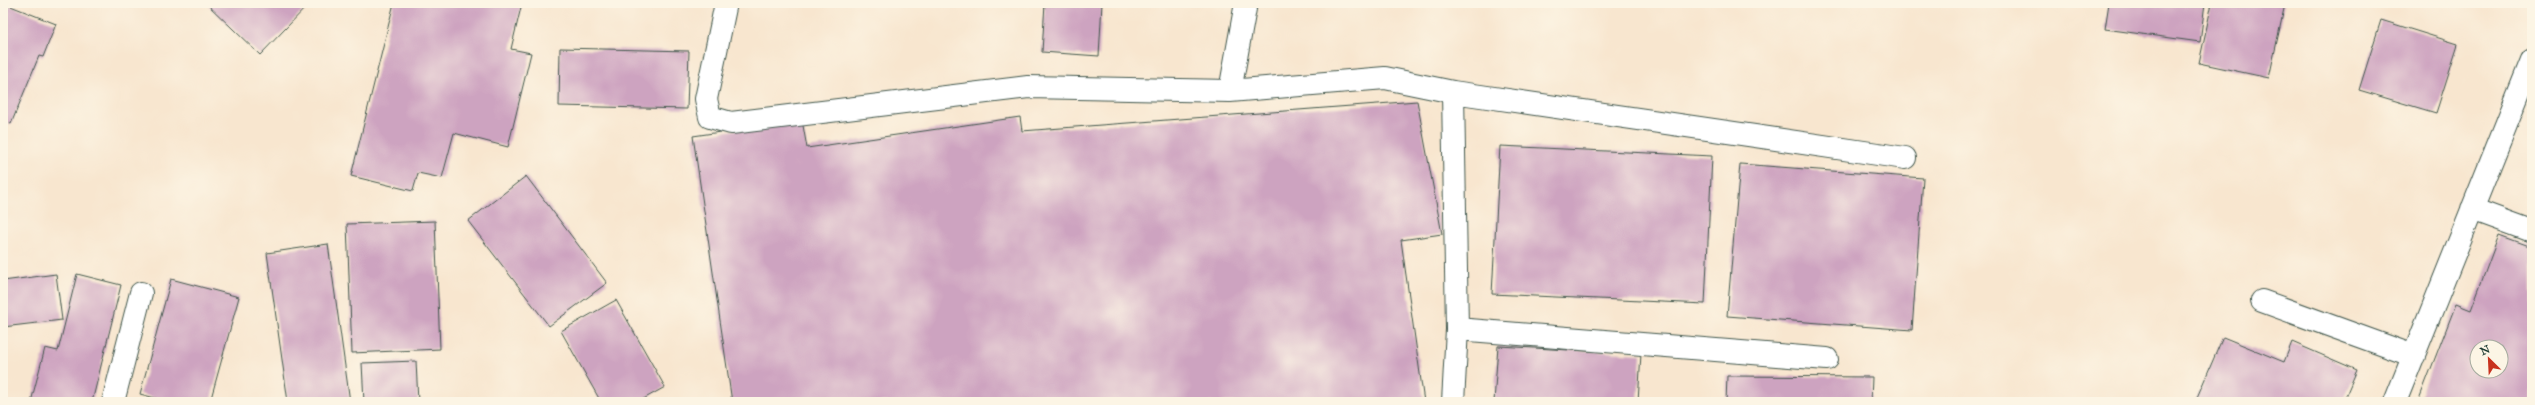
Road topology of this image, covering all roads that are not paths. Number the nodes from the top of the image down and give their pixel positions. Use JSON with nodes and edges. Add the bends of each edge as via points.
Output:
{"nodes":[{"id":1,"x":726,"y":3,"type":"edge"},
{"id":2,"x":1246,"y":3,"type":"edge"},
{"id":3,"x":2532,"y":60,"type":"edge"},
{"id":4,"x":1230,"y":90,"type":"junction"},
{"id":5,"x":1453,"y":92,"type":"junction"},
{"id":6,"x":1905,"y":158,"type":"dead end"},
{"id":7,"x":2472,"y":209,"type":"junction"},
{"id":8,"x":2532,"y":232,"type":"edge"},
{"id":9,"x":141,"y":293,"type":"dead end"},
{"id":10,"x":2262,"y":301,"type":"dead end"},
{"id":11,"x":1457,"y":329,"type":"junction"},
{"id":12,"x":2414,"y":356,"type":"junction"},
{"id":13,"x":1827,"y":359,"type":"dead end"},
{"id":14,"x":113,"y":402,"type":"edge"},
{"id":15,"x":1453,"y":402,"type":"edge"},
{"id":16,"x":2395,"y":402,"type":"edge"}],
"edges":[{"from":1,"to":4,"type":"street","via":[[706,99],[710,117],[732,123],[1028,87]]},
{"from":2,"to":4,"type":"street"},
{"from":3,"to":7,"type":"street"},
{"from":4,"to":5,"type":"street","via":[[1385,78]]},
{"from":5,"to":6,"type":"street"},
{"from":5,"to":11,"type":"street"},
{"from":7,"to":8,"type":"street"},
{"from":7,"to":12,"type":"street"},
{"from":9,"to":14,"type":"street"},
{"from":10,"to":12,"type":"street"},
{"from":11,"to":13,"type":"street"},
{"from":11,"to":15,"type":"street"},
{"from":12,"to":16,"type":"street"}]}
